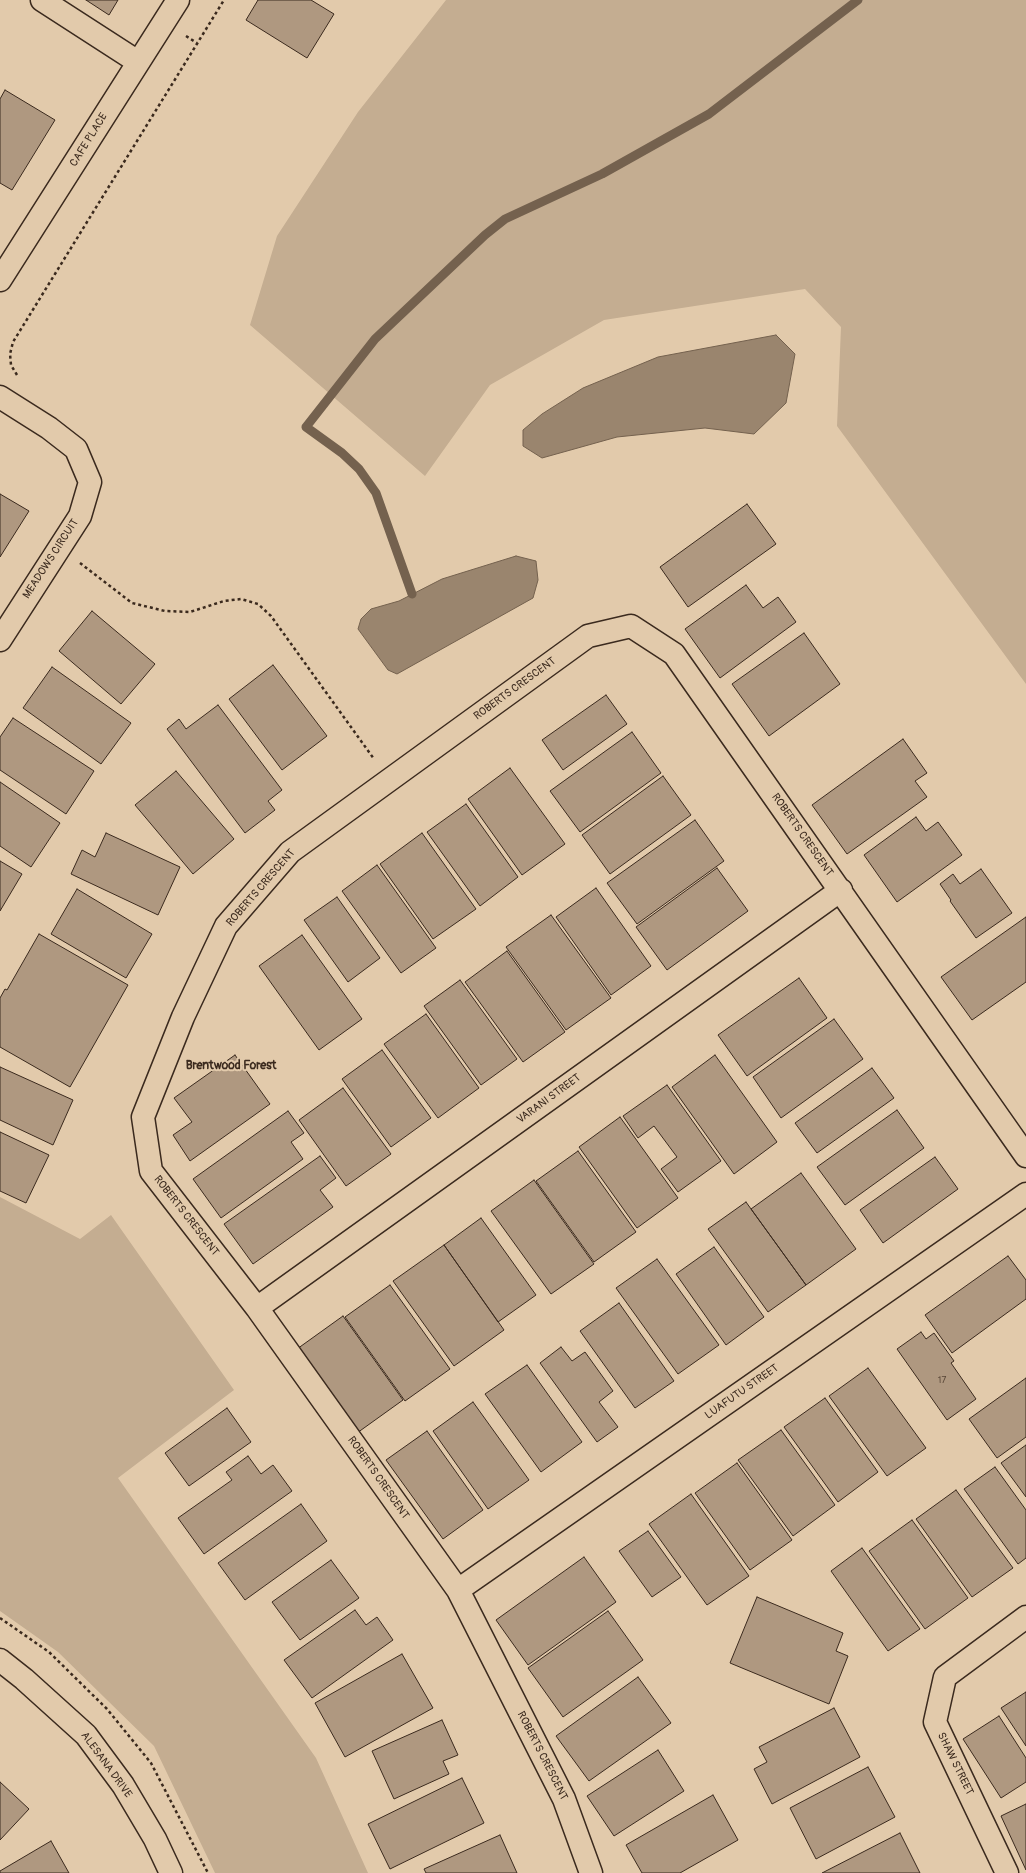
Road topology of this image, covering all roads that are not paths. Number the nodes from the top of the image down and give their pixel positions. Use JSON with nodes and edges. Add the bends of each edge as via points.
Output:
{"nodes":[{"id":1,"x":42,"y":0,"type":"edge"},
{"id":2,"x":178,"y":0,"type":"edge"},
{"id":3,"x":138,"y":62,"type":"junction"},
{"id":4,"x":0,"y":280,"type":"edge"},
{"id":5,"x":0,"y":397,"type":"edge"},
{"id":6,"x":0,"y":640,"type":"edge"},
{"id":7,"x":841,"y":890,"type":"junction"},
{"id":8,"x":1026,"y":1156,"type":"edge"},
{"id":9,"x":1026,"y":1194,"type":"edge"},
{"id":10,"x":257,"y":1308,"type":"junction"},
{"id":11,"x":458,"y":1590,"type":"junction"},
{"id":12,"x":1026,"y":1617,"type":"edge"},
{"id":13,"x":0,"y":1660,"type":"edge"},
{"id":14,"x":171,"y":1873,"type":"edge"},
{"id":15,"x":591,"y":1873,"type":"edge"},
{"id":16,"x":1007,"y":1873,"type":"edge"}],
"edges":[{"from":1,"to":3,"type":"street"},
{"from":2,"to":3,"type":"street","name":"CAFE PLACE"},
{"from":3,"to":4,"type":"street","name":"CAFE PLACE"},
{"from":5,"to":6,"type":"street","name":"MEADOWS CIRCUIT","via":[[49,428],[76,449],[90,482],[80,516]]},
{"from":7,"to":8,"type":"street","name":"ROBERTS CRESCENT"},
{"from":7,"to":10,"type":"street","name":"VARANI STREET"},
{"from":7,"to":10,"type":"street","name":"ROBERTS CRESCENT","via":[[674,654],[631,626],[588,636],[290,852],[226,926],[183,1017],[143,1117],[151,1170]]},
{"from":9,"to":11,"type":"street","name":"LUAFUTU STREET"},
{"from":10,"to":11,"type":"street","name":"ROBERTS CRESCENT"},
{"from":11,"to":15,"type":"street","name":"ROBERTS CRESCENT","via":[[564,1799]]},
{"from":12,"to":16,"type":"street","name":"SHAW STREET","via":[[945,1677],[935,1722]]},
{"from":13,"to":14,"type":"street","name":"ALESANA DRIVE","via":[[86,1735],[123,1785],[155,1839]]}]}
